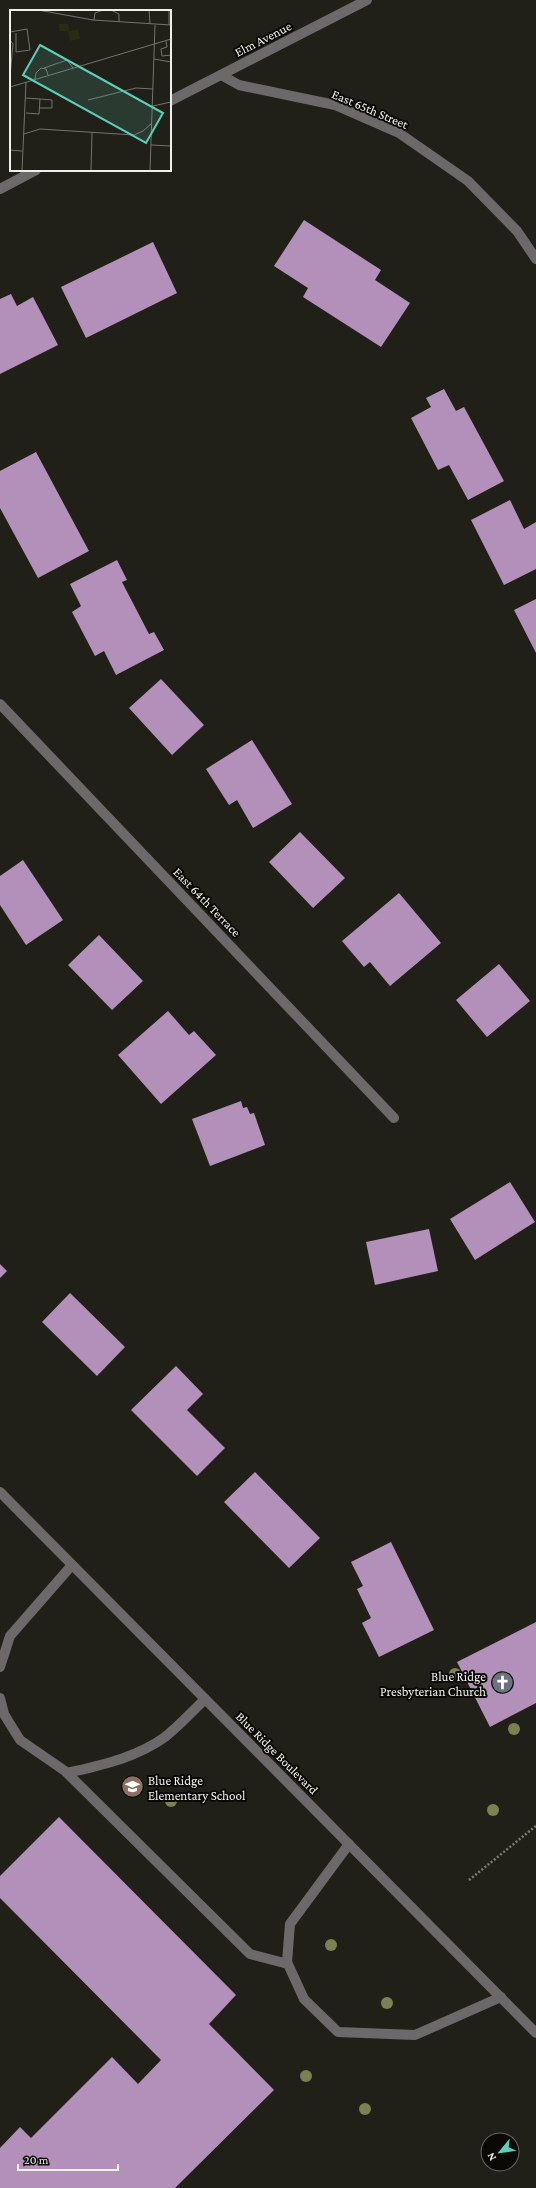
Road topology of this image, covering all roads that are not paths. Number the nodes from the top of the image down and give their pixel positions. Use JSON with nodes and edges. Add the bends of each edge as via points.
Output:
{"nodes":[{"id":1,"x":367,"y":0,"type":"edge"},
{"id":2,"x":221,"y":75,"type":"junction"},
{"id":3,"x":171,"y":100,"type":"edge"},
{"id":4,"x":34,"y":171,"type":"edge"},
{"id":5,"x":0,"y":188,"type":"edge"},
{"id":6,"x":536,"y":259,"type":"edge"},
{"id":7,"x":0,"y":704,"type":"edge"},
{"id":8,"x":394,"y":1118,"type":"dead end"},
{"id":9,"x":0,"y":1492,"type":"edge"},
{"id":10,"x":72,"y":1565,"type":"junction"},
{"id":11,"x":0,"y":1667,"type":"edge"},
{"id":12,"x":0,"y":1698,"type":"edge"},
{"id":13,"x":205,"y":1700,"type":"junction"},
{"id":14,"x":67,"y":1773,"type":"junction"},
{"id":15,"x":349,"y":1844,"type":"junction"},
{"id":16,"x":288,"y":1964,"type":"junction"},
{"id":17,"x":501,"y":1998,"type":"junction"},
{"id":18,"x":536,"y":2033,"type":"edge"}],
"edges":[{"from":1,"to":2,"type":"street","name":"Elm Avenue"},
{"from":2,"to":3,"type":"street","name":"Elm Avenue"},
{"from":2,"to":6,"type":"street","name":"East 65th Street","via":[[239,85],[335,105],[399,133],[468,181],[517,230]]},
{"from":4,"to":5,"type":"street"},
{"from":7,"to":8,"type":"street","name":"East 64th Terrace"},
{"from":9,"to":10,"type":"street","name":"Blue Ridge Boulevard"},
{"from":10,"to":11,"type":"street","via":[[10,1636]]},
{"from":10,"to":13,"type":"street","name":"Blue Ridge Boulevard"},
{"from":12,"to":14,"type":"street","via":[[4,1714],[20,1740]]},
{"from":13,"to":14,"type":"street","via":[[165,1737],[147,1748],[113,1762]]},
{"from":13,"to":15,"type":"street","name":"Blue Ridge Boulevard"},
{"from":14,"to":16,"type":"street","via":[[250,1954]]},
{"from":15,"to":16,"type":"street","via":[[290,1924]]},
{"from":15,"to":17,"type":"street","name":"Blue Ridge Boulevard"},
{"from":16,"to":17,"type":"street","via":[[304,1999],[338,2032],[415,2035]]},
{"from":17,"to":18,"type":"street","name":"Blue Ridge Boulevard"}]}
